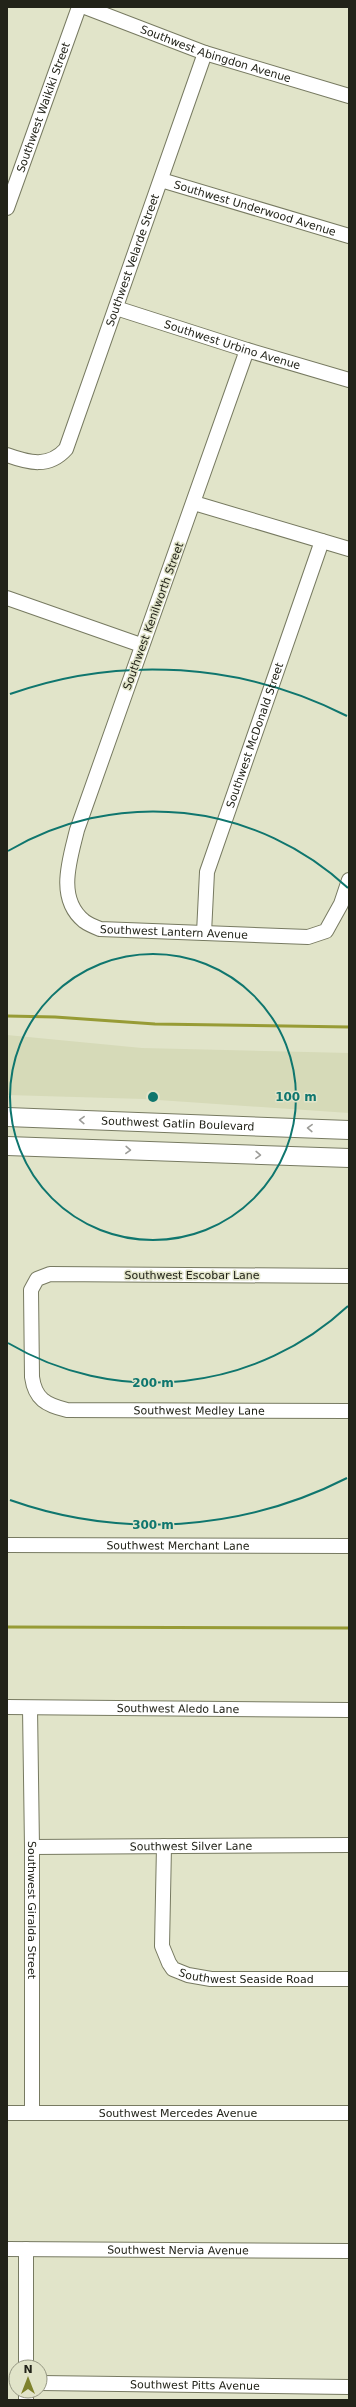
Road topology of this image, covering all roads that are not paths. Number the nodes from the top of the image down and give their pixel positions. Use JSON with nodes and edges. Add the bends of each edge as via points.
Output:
{"nodes":[{"id":1,"x":79,"y":7,"type":"edge"},
{"id":2,"x":85,"y":7,"type":"edge"},
{"id":3,"x":205,"y":53,"type":"junction"},
{"id":4,"x":349,"y":96,"type":"edge"},
{"id":5,"x":161,"y":180,"type":"junction"},
{"id":6,"x":7,"y":208,"type":"edge"},
{"id":7,"x":349,"y":236,"type":"edge"},
{"id":8,"x":116,"y":308,"type":"junction"},
{"id":9,"x":247,"y":350,"type":"junction"},
{"id":10,"x":349,"y":380,"type":"edge"},
{"id":11,"x":7,"y":455,"type":"edge"},
{"id":12,"x":194,"y":503,"type":"junction"},
{"id":13,"x":322,"y":541,"type":"junction"},
{"id":14,"x":349,"y":549,"type":"edge"},
{"id":15,"x":7,"y":598,"type":"edge"},
{"id":16,"x":141,"y":645,"type":"junction"},
{"id":17,"x":349,"y":880,"type":"edge"},
{"id":18,"x":67,"y":884,"type":"joint"},
{"id":19,"x":204,"y":933,"type":"junction"},
{"id":20,"x":7,"y":1117,"type":"edge"},
{"id":21,"x":349,"y":1130,"type":"edge"},
{"id":22,"x":7,"y":1146,"type":"edge"},
{"id":23,"x":349,"y":1158,"type":"edge"},
{"id":24,"x":349,"y":1276,"type":"edge"},
{"id":25,"x":50,"y":1406,"type":"joint"},
{"id":26,"x":349,"y":1411,"type":"edge"},
{"id":27,"x":7,"y":1545,"type":"edge"},
{"id":28,"x":349,"y":1546,"type":"edge"},
{"id":29,"x":7,"y":1707,"type":"edge"},
{"id":30,"x":30,"y":1708,"type":"junction"},
{"id":31,"x":349,"y":1710,"type":"edge"},
{"id":32,"x":349,"y":1845,"type":"edge"},
{"id":33,"x":164,"y":1846,"type":"junction"},
{"id":34,"x":32,"y":1847,"type":"junction"},
{"id":35,"x":349,"y":1979,"type":"edge"},
{"id":36,"x":32,"y":2112,"type":"junction"},
{"id":37,"x":7,"y":2113,"type":"edge"},
{"id":38,"x":349,"y":2113,"type":"edge"},
{"id":39,"x":7,"y":2249,"type":"edge"},
{"id":40,"x":26,"y":2249,"type":"junction"},
{"id":41,"x":349,"y":2251,"type":"edge"},
{"id":42,"x":26,"y":2359,"type":"edge"},
{"id":43,"x":48,"y":2383,"type":"edge"},
{"id":44,"x":349,"y":2387,"type":"edge"}],
"edges":[{"from":1,"to":6,"type":"street","name":"Southwest Waikiki Street"},
{"from":2,"to":3,"type":"street","name":"Southwest Abingdon Avenue"},
{"from":3,"to":4,"type":"street","name":"Southwest Abingdon Avenue"},
{"from":3,"to":5,"type":"street","name":"Southwest Velarde Street"},
{"from":5,"to":7,"type":"street","name":"Southwest Underwood Avenue"},
{"from":5,"to":8,"type":"street","name":"Southwest Velarde Street"},
{"from":8,"to":9,"type":"street","name":"Southwest Urbino Avenue"},
{"from":8,"to":11,"type":"street","name":"Southwest Velarde Street","via":[[66,449],[51,461],[26,462]]},
{"from":9,"to":10,"type":"street","name":"Southwest Urbino Avenue"},
{"from":9,"to":12,"type":"street","name":"Southwest Kenilworth Street"},
{"from":12,"to":13,"type":"street"},
{"from":12,"to":16,"type":"street","name":"Southwest Kenilworth Street"},
{"from":13,"to":14,"type":"street"},
{"from":13,"to":19,"type":"street","name":"Southwest McDonald Street","via":[[207,872]]},
{"from":15,"to":16,"type":"street"},
{"from":16,"to":18,"type":"street","name":"Southwest Kenilworth Street","via":[[77,830],[68,864]]},
{"from":17,"to":19,"type":"street","name":"Southwest Lantern Avenue","via":[[341,904],[326,931],[308,938]]},
{"from":18,"to":19,"type":"street","name":"Southwest Lantern Avenue","via":[[71,905],[84,921],[100,929]]},
{"from":21,"to":20,"type":"main road","name":"Southwest Gatlin Boulevard","one_way":true},
{"from":22,"to":23,"type":"main road","one_way":true},
{"from":24,"to":25,"type":"street","name":"Southwest Escobar Lane","via":[[50,1274],[37,1279],[31,1290],[32,1377],[39,1398]]},
{"from":25,"to":26,"type":"street","name":"Southwest Medley Lane","via":[[67,1410]]},
{"from":27,"to":28,"type":"street","name":"Southwest Merchant Lane"},
{"from":29,"to":30,"type":"street","name":"Southwest Aledo Lane"},
{"from":30,"to":31,"type":"street","name":"Southwest Aledo Lane"},
{"from":30,"to":34,"type":"street","name":"Southwest Giralda Street"},
{"from":32,"to":33,"type":"street","name":"Southwest Silver Lane"},
{"from":33,"to":34,"type":"street","name":"Southwest Silver Lane"},
{"from":33,"to":35,"type":"street","name":"Southwest Seaside Road","via":[[162,1946],[173,1969],[211,1979]]},
{"from":34,"to":36,"type":"street","name":"Southwest Giralda Street"},
{"from":36,"to":37,"type":"street","name":"Southwest Mercedes Avenue"},
{"from":36,"to":38,"type":"street","name":"Southwest Mercedes Avenue"},
{"from":39,"to":40,"type":"street","name":"Southwest Nervia Avenue"},
{"from":40,"to":41,"type":"street","name":"Southwest Nervia Avenue"},
{"from":40,"to":42,"type":"street"},
{"from":43,"to":44,"type":"street","name":"Southwest Pitts Avenue"}]}
